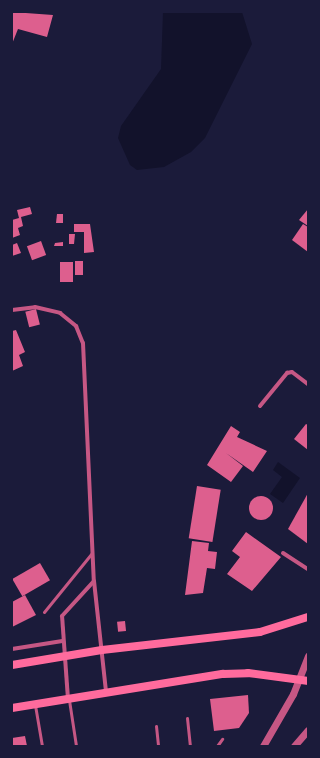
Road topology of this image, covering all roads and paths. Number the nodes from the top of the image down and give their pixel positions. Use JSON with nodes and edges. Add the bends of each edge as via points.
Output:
{"nodes":[{"id":1,"x":12,"y":310,"type":"edge"},
{"id":2,"x":308,"y":384,"type":"edge"},
{"id":3,"x":260,"y":406,"type":"dead end"},
{"id":4,"x":92,"y":553,"type":"junction"},
{"id":5,"x":283,"y":553,"type":"dead end"},
{"id":6,"x":308,"y":569,"type":"edge"},
{"id":7,"x":94,"y":581,"type":"junction"},
{"id":8,"x":44,"y":612,"type":"dead end"},
{"id":9,"x":308,"y":617,"type":"edge"},
{"id":10,"x":62,"y":641,"type":"junction"},
{"id":11,"x":12,"y":649,"type":"edge"},
{"id":12,"x":102,"y":650,"type":"junction"},
{"id":13,"x":64,"y":656,"type":"junction"},
{"id":14,"x":308,"y":656,"type":"edge"},
{"id":15,"x":12,"y":664,"type":"edge"},
{"id":16,"x":299,"y":679,"type":"junction"},
{"id":17,"x":308,"y":681,"type":"edge"},
{"id":18,"x":106,"y":692,"type":"junction"},
{"id":19,"x":68,"y":699,"type":"junction"},
{"id":20,"x":35,"y":705,"type":"junction"},
{"id":21,"x":12,"y":708,"type":"edge"},
{"id":22,"x":187,"y":718,"type":"dead end"},
{"id":23,"x":156,"y":726,"type":"dead end"},
{"id":24,"x":308,"y":730,"type":"edge"},
{"id":25,"x":222,"y":739,"type":"dead end"},
{"id":26,"x":42,"y":746,"type":"edge"},
{"id":27,"x":76,"y":746,"type":"edge"},
{"id":28,"x":158,"y":746,"type":"edge"},
{"id":29,"x":190,"y":746,"type":"edge"},
{"id":30,"x":217,"y":746,"type":"edge"},
{"id":31,"x":263,"y":746,"type":"edge"},
{"id":32,"x":294,"y":746,"type":"edge"}],
"edges":[{"from":1,"to":4,"type":"street","via":[[49,309],[69,319],[81,334]]},
{"from":2,"to":3,"type":"street","via":[[292,372],[287,373]]},
{"from":4,"to":7,"type":"street"},
{"from":4,"to":8,"type":"lane"},
{"from":5,"to":6,"type":"street"},
{"from":7,"to":10,"type":"street","via":[[62,616]]},
{"from":7,"to":12,"type":"street"},
{"from":9,"to":12,"type":"main road","via":[[260,632]]},
{"from":10,"to":11,"type":"street"},
{"from":10,"to":13,"type":"street"},
{"from":12,"to":13,"type":"main road"},
{"from":12,"to":18,"type":"street"},
{"from":13,"to":15,"type":"main road"},
{"from":13,"to":19,"type":"street"},
{"from":14,"to":16,"type":"street"},
{"from":16,"to":17,"type":"main road"},
{"from":16,"to":18,"type":"main road","via":[[223,674]]},
{"from":16,"to":31,"type":"street"},
{"from":18,"to":19,"type":"main road"},
{"from":19,"to":20,"type":"main road"},
{"from":19,"to":27,"type":"lane"},
{"from":20,"to":21,"type":"main road"},
{"from":20,"to":26,"type":"lane"},
{"from":22,"to":29,"type":"lane"},
{"from":23,"to":28,"type":"lane"},
{"from":24,"to":32,"type":"street"},
{"from":25,"to":30,"type":"lane"}]}
